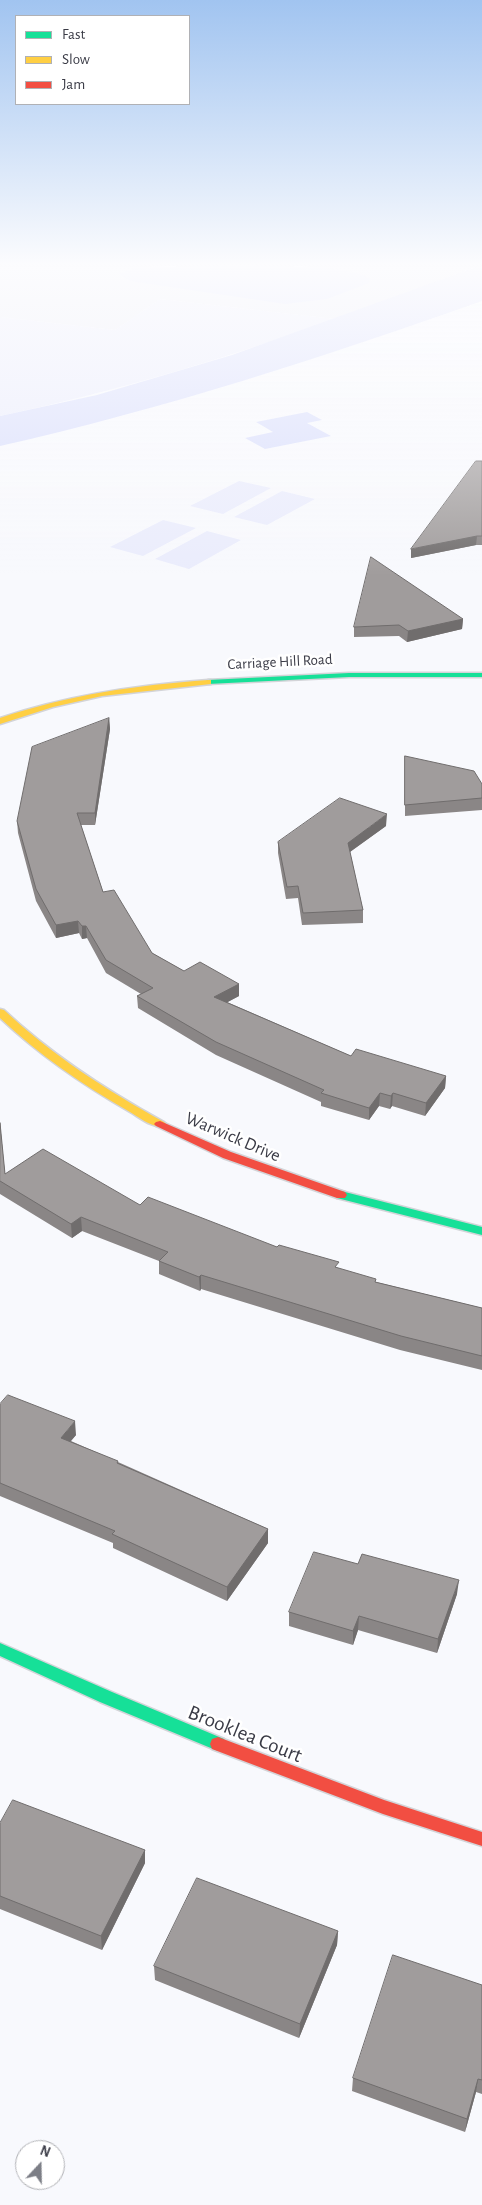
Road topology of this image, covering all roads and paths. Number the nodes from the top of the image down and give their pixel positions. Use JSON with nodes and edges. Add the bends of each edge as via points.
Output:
{"nodes":[{"id":1,"x":482,"y":675,"type":"edge"},
{"id":2,"x":0,"y":721,"type":"edge"},
{"id":3,"x":0,"y":1012,"type":"edge"},
{"id":4,"x":482,"y":1231,"type":"edge"},
{"id":5,"x":0,"y":1649,"type":"edge"},
{"id":6,"x":482,"y":1839,"type":"edge"}],
"edges":[{"from":1,"to":2,"type":"street","name":"Carriage Hill Road","via":[[348,674],[178,684],[81,696]]},
{"from":3,"to":4,"type":"street","name":"Warwick Drive","via":[[52,1058],[119,1102],[225,1155],[343,1197]]},
{"from":5,"to":6,"type":"street","name":"Brooklea Court","via":[[89,1691],[230,1749],[412,1819]]}]}
